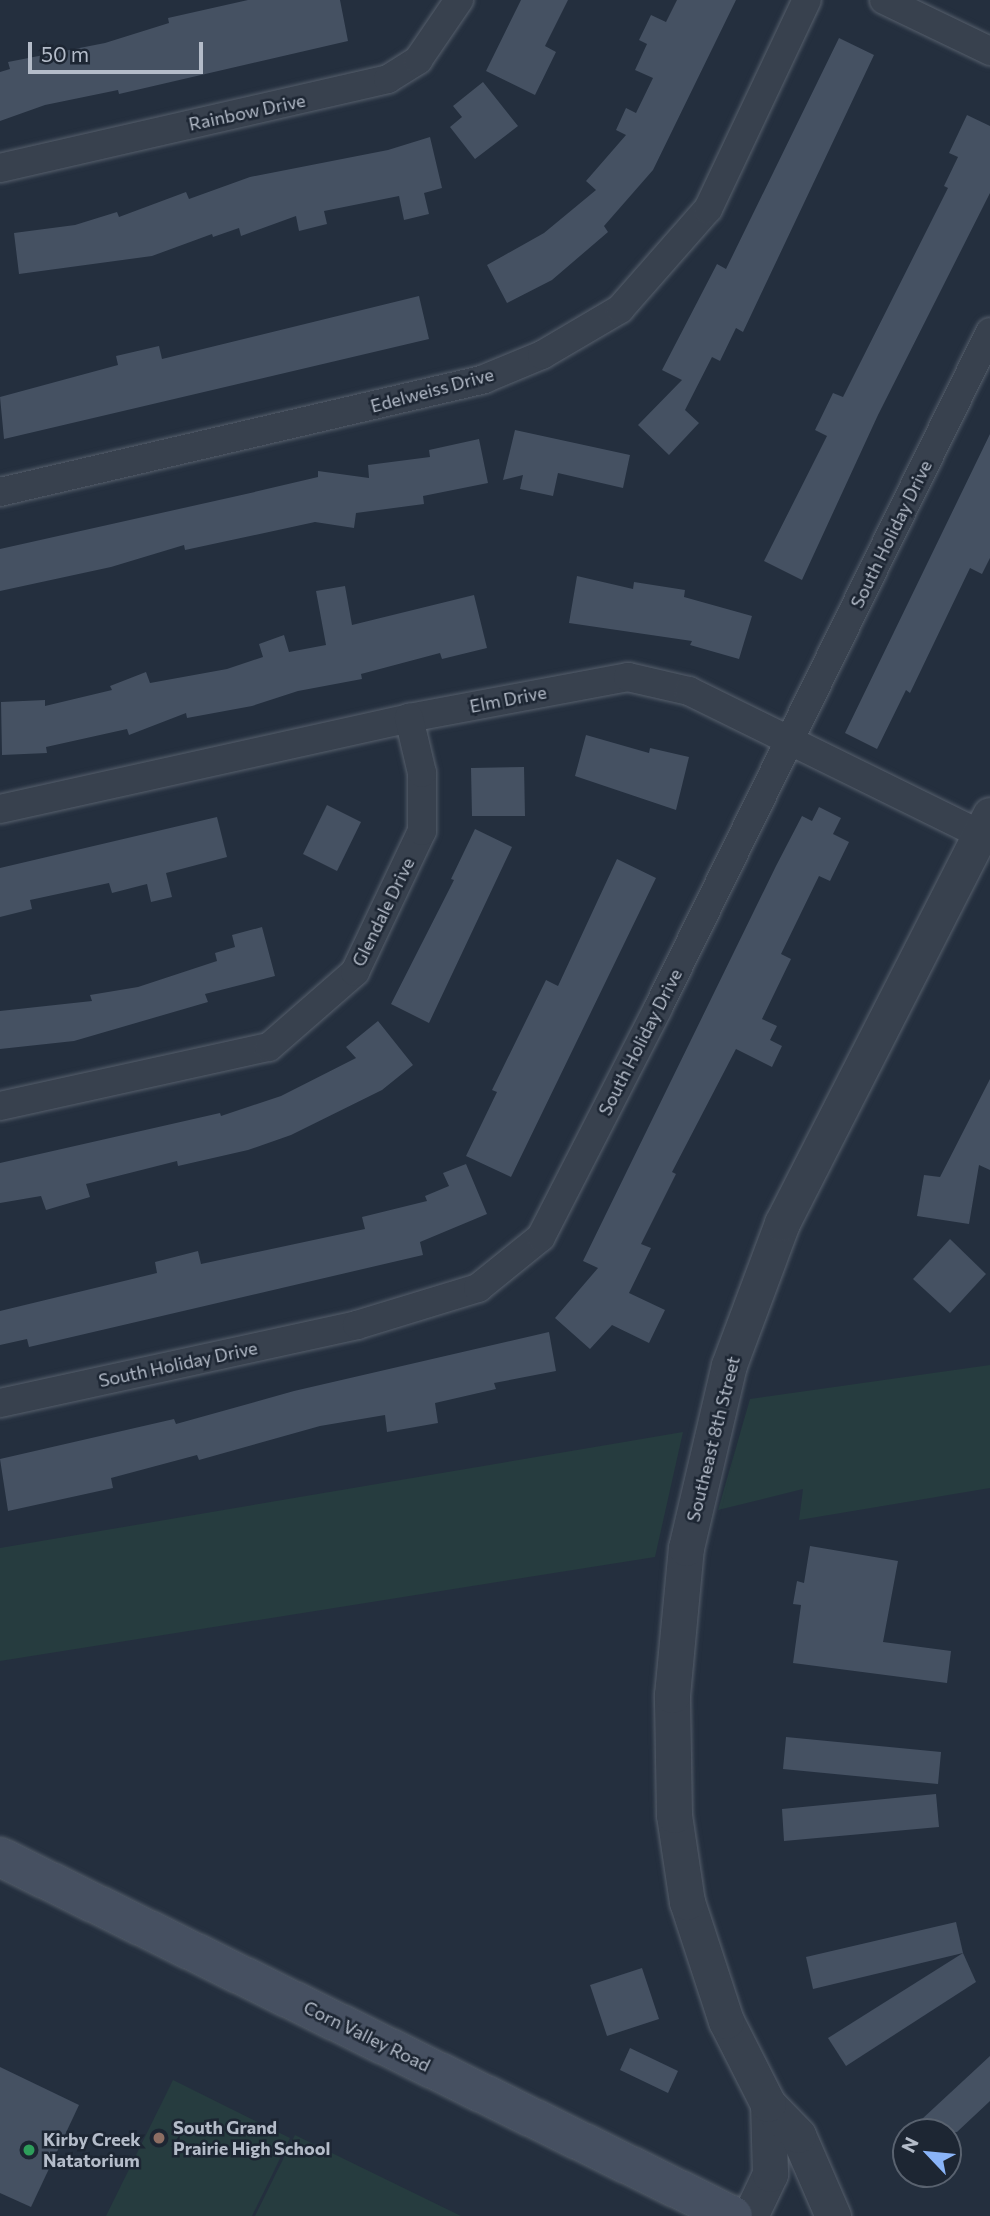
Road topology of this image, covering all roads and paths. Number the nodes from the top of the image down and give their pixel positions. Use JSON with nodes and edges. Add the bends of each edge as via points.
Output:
{"nodes":[{"id":1,"x":459,"y":0,"type":"edge"},
{"id":2,"x":807,"y":0,"type":"edge"},
{"id":3,"x":884,"y":0,"type":"edge"},
{"id":4,"x":990,"y":51,"type":"edge"},
{"id":5,"x":0,"y":168,"type":"edge"},
{"id":6,"x":990,"y":332,"type":"edge"},
{"id":7,"x":0,"y":492,"type":"edge"},
{"id":8,"x":409,"y":718,"type":"junction"},
{"id":9,"x":790,"y":740,"type":"junction"},
{"id":10,"x":0,"y":809,"type":"edge"},
{"id":11,"x":987,"y":829,"type":"edge"},
{"id":12,"x":0,"y":1107,"type":"edge"},
{"id":13,"x":0,"y":1403,"type":"edge"},
{"id":14,"x":0,"y":1857,"type":"edge"},
{"id":15,"x":768,"y":2104,"type":"junction"},
{"id":16,"x":733,"y":2216,"type":"edge"},
{"id":17,"x":750,"y":2216,"type":"edge"},
{"id":18,"x":833,"y":2216,"type":"edge"}],
"edges":[{"from":1,"to":5,"type":"street","name":"Rainbow Drive","via":[[418,60],[388,79]]},
{"from":2,"to":7,"type":"street","name":"Edelweiss Drive","via":[[708,209],[620,309],[542,355],[484,379]]},
{"from":3,"to":4,"type":"street"},
{"from":6,"to":9,"type":"street","name":"South Holiday Drive"},
{"from":8,"to":9,"type":"street","name":"Elm Drive","via":[[628,677],[689,691]]},
{"from":8,"to":10,"type":"street","name":"Elm Drive"},
{"from":8,"to":12,"type":"street","name":"Glendale Drive","via":[[422,773],[422,831],[355,972],[269,1047]]},
{"from":9,"to":11,"type":"street","name":"Elm Drive"},
{"from":9,"to":13,"type":"street","name":"South Holiday Drive","via":[[541,1237],[478,1288],[466,1292],[357,1325]]},
{"from":11,"to":15,"type":"street","name":"Southeast 8th Street","via":[[782,1223],[729,1365],[686,1548],[672,1695],[674,1815],[687,1902],[698,1938],[726,2021]]},
{"from":14,"to":16,"type":"main road","name":"Corn Valley Road"},
{"from":15,"to":17,"type":"street","name":"Southeast 8th Street","via":[[770,2174]]},
{"from":15,"to":18,"type":"street","name":"Southeast 8th Street","via":[[798,2136]]}]}
